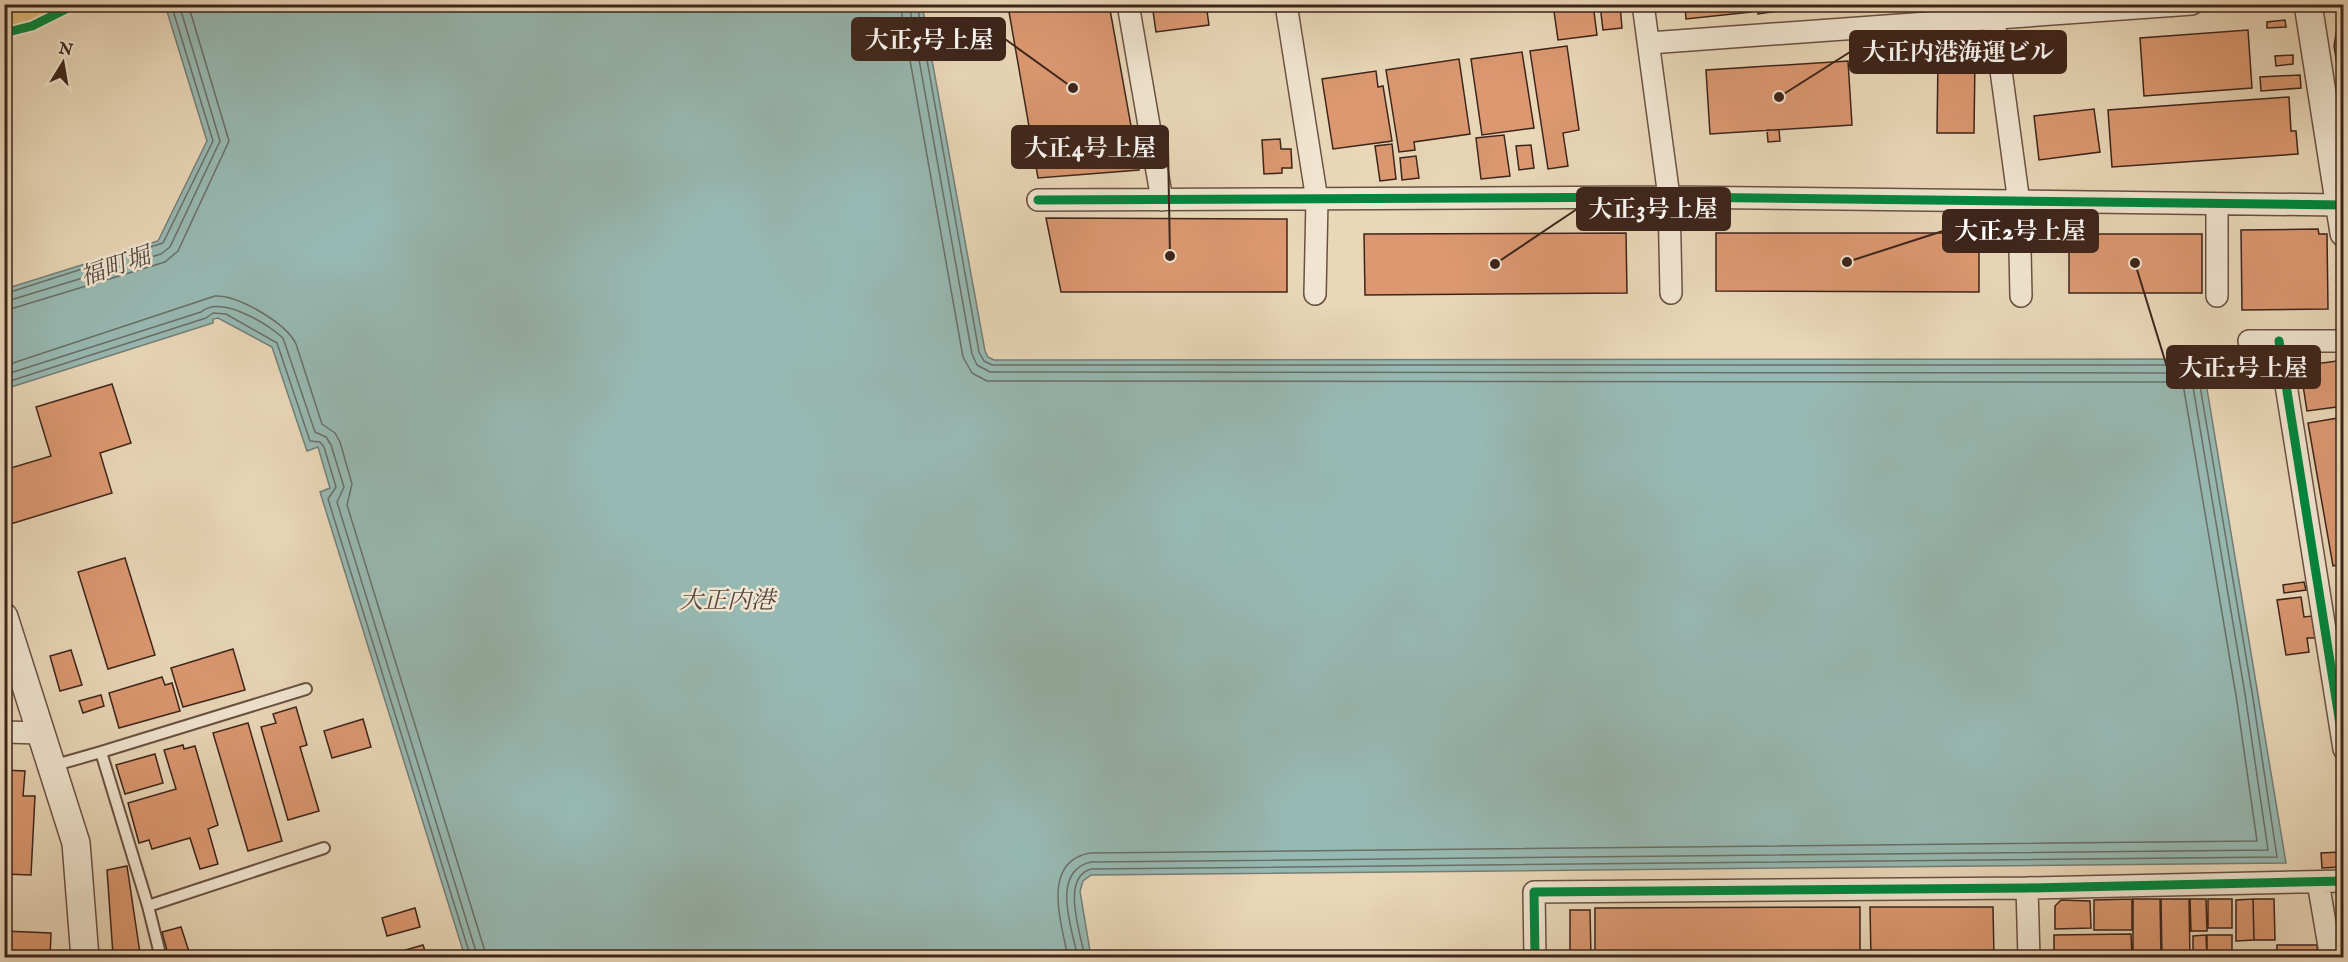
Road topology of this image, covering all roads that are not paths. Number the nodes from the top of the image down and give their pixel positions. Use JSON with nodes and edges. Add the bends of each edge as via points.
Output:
{"nodes":[{"id":1,"x":34,"y":4,"type":"edge"},
{"id":2,"x":1128,"y":4,"type":"edge"},
{"id":3,"x":1286,"y":4,"type":"edge"},
{"id":4,"x":1643,"y":4,"type":"edge"},
{"id":5,"x":2192,"y":4,"type":"edge"},
{"id":6,"x":2308,"y":4,"type":"edge"},
{"id":7,"x":1994,"y":12,"type":"edge"},
{"id":8,"x":4,"y":14,"type":"edge"},
{"id":9,"x":1649,"y":43,"type":"junction"},
{"id":10,"x":1669,"y":198,"type":"junction"},
{"id":11,"x":1038,"y":200,"type":"dead end"},
{"id":12,"x":1162,"y":200,"type":"junction"},
{"id":13,"x":1317,"y":200,"type":"junction"},
{"id":14,"x":2019,"y":203,"type":"junction"},
{"id":15,"x":2217,"y":204,"type":"junction"},
{"id":16,"x":2341,"y":205,"type":"edge"},
{"id":17,"x":2343,"y":232,"type":"edge"},
{"id":18,"x":1671,"y":293,"type":"dead end"},
{"id":19,"x":1315,"y":294,"type":"dead end"},
{"id":20,"x":2021,"y":296,"type":"dead end"},
{"id":21,"x":2217,"y":296,"type":"dead end"},
{"id":22,"x":2279,"y":341,"type":"junction"},
{"id":23,"x":2343,"y":341,"type":"edge"},
{"id":24,"x":2249,"y":342,"type":"dead end"},
{"id":25,"x":4,"y":617,"type":"edge"},
{"id":26,"x":2337,"y":670,"type":"edge"},
{"id":27,"x":306,"y":689,"type":"dead end"},
{"id":28,"x":4,"y":732,"type":"edge"},
{"id":29,"x":42,"y":734,"type":"junction"},
{"id":30,"x":2343,"y":748,"type":"edge"},
{"id":31,"x":101,"y":752,"type":"junction"},
{"id":32,"x":52,"y":766,"type":"junction"},
{"id":33,"x":324,"y":848,"type":"dead end"},
{"id":34,"x":2343,"y":881,"type":"edge"},
{"id":35,"x":2318,"y":882,"type":"junction"},
{"id":36,"x":2027,"y":888,"type":"junction"},
{"id":37,"x":148,"y":906,"type":"junction"},
{"id":38,"x":85,"y":957,"type":"edge"},
{"id":39,"x":161,"y":957,"type":"edge"},
{"id":40,"x":1535,"y":957,"type":"edge"},
{"id":41,"x":2029,"y":957,"type":"edge"},
{"id":42,"x":2331,"y":957,"type":"edge"}],
"edges":[{"from":1,"to":8,"type":"main road","bridge":true},
{"from":2,"to":12,"type":"street"},
{"from":3,"to":13,"type":"street"},
{"from":4,"to":9,"type":"street"},
{"from":5,"to":7,"type":"street"},
{"from":6,"to":16,"type":"street"},
{"from":7,"to":9,"type":"street"},
{"from":7,"to":14,"type":"street"},
{"from":9,"to":10,"type":"street"},
{"from":10,"to":13,"type":"street"},
{"from":10,"to":14,"type":"street"},
{"from":10,"to":18,"type":"street"},
{"from":11,"to":12,"type":"street"},
{"from":12,"to":13,"type":"street"},
{"from":13,"to":19,"type":"street"},
{"from":14,"to":15,"type":"street"},
{"from":14,"to":20,"type":"street"},
{"from":15,"to":16,"type":"street"},
{"from":15,"to":21,"type":"street"},
{"from":16,"to":17,"type":"street"},
{"from":22,"to":23,"type":"street"},
{"from":22,"to":24,"type":"street"},
{"from":22,"to":26,"type":"street"},
{"from":25,"to":29,"type":"street"},
{"from":26,"to":30,"type":"street"},
{"from":27,"to":31,"type":"lane"},
{"from":28,"to":29,"type":"street"},
{"from":29,"to":32,"type":"street"},
{"from":31,"to":32,"type":"lane"},
{"from":31,"to":37,"type":"lane"},
{"from":32,"to":38,"type":"street","via":[[76,843]]},
{"from":33,"to":37,"type":"lane"},
{"from":34,"to":35,"type":"street"},
{"from":35,"to":36,"type":"street"},
{"from":35,"to":42,"type":"street"},
{"from":36,"to":40,"type":"street","via":[[1534,892]]},
{"from":36,"to":41,"type":"street"},
{"from":37,"to":39,"type":"lane"}]}
